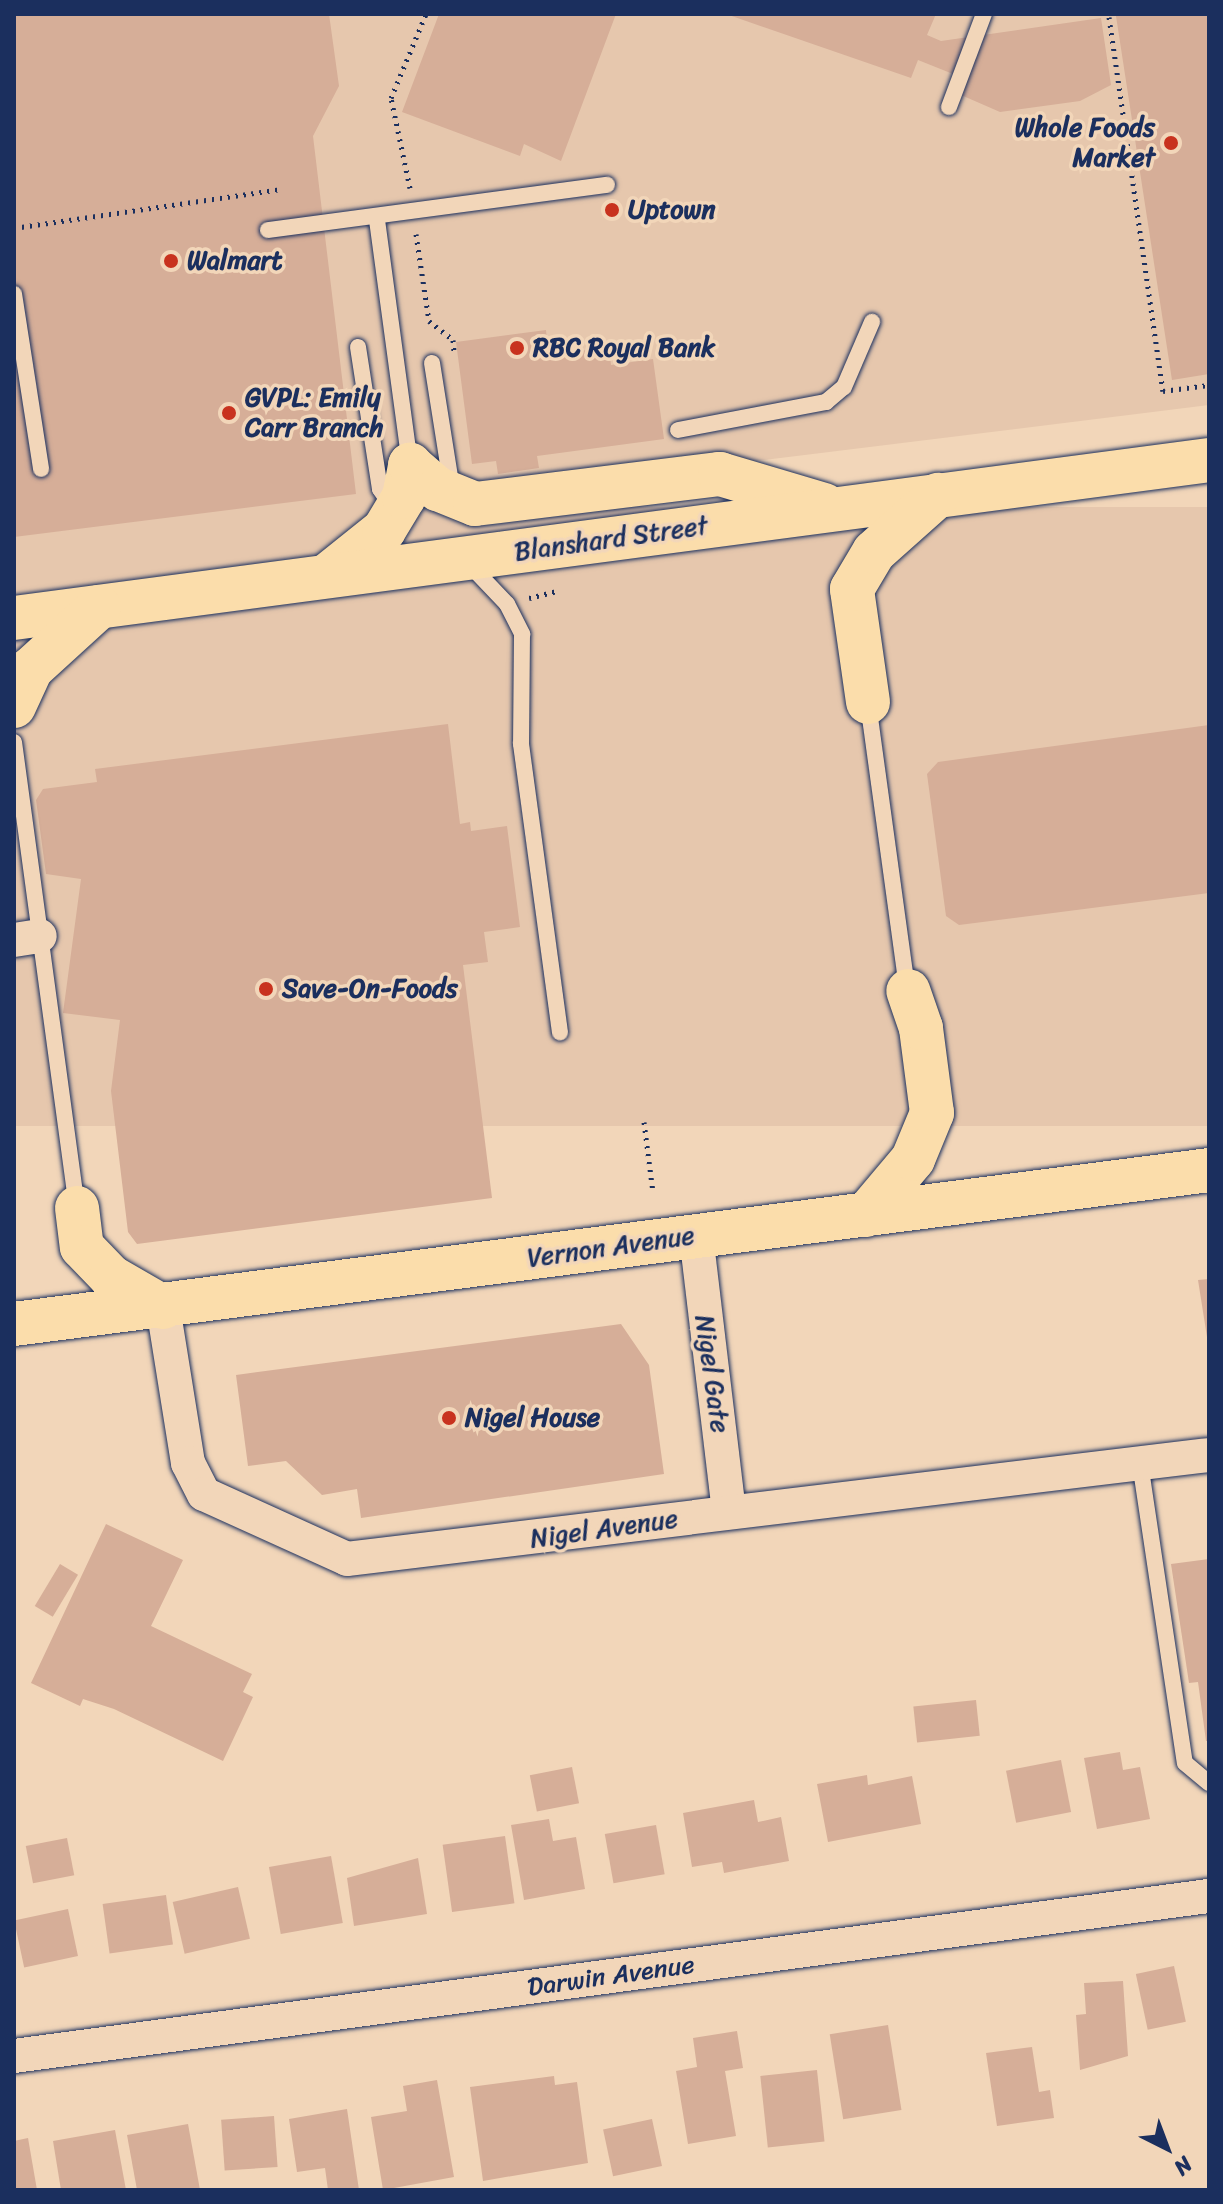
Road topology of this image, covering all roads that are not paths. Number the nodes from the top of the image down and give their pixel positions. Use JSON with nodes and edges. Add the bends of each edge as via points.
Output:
{"nodes":[{"id":1,"x":984,"y":14,"type":"edge"},
{"id":2,"x":949,"y":107,"type":"dead end"},
{"id":3,"x":607,"y":185,"type":"dead end"},
{"id":4,"x":377,"y":220,"type":"junction"},
{"id":5,"x":268,"y":230,"type":"dead end"},
{"id":6,"x":14,"y":294,"type":"edge"},
{"id":7,"x":872,"y":322,"type":"dead end"},
{"id":8,"x":358,"y":347,"type":"dead end"},
{"id":9,"x":432,"y":363,"type":"dead end"},
{"id":10,"x":678,"y":430,"type":"dead end"},
{"id":11,"x":1209,"y":460,"type":"edge"},
{"id":12,"x":410,"y":465,"type":"junction"},
{"id":13,"x":41,"y":469,"type":"dead end"},
{"id":14,"x":453,"y":495,"type":"junction"},
{"id":15,"x":938,"y":495,"type":"junction"},
{"id":16,"x":837,"y":509,"type":"junction"},
{"id":17,"x":395,"y":511,"type":"junction"},
{"id":18,"x":463,"y":558,"type":"junction"},
{"id":19,"x":326,"y":576,"type":"junction"},
{"id":20,"x":99,"y":607,"type":"junction"},
{"id":21,"x":14,"y":618,"type":"edge"},
{"id":22,"x":868,"y":702,"type":"joint"},
{"id":23,"x":14,"y":706,"type":"edge"},
{"id":24,"x":14,"y":742,"type":"edge"},
{"id":25,"x":27,"y":938,"type":"edge"},
{"id":26,"x":908,"y":991,"type":"joint"},
{"id":27,"x":560,"y":1032,"type":"dead end"},
{"id":28,"x":1209,"y":1170,"type":"edge"},
{"id":29,"x":77,"y":1208,"type":"joint"},
{"id":30,"x":866,"y":1215,"type":"junction"},
{"id":31,"x":696,"y":1235,"type":"junction"},
{"id":32,"x":163,"y":1307,"type":"junction"},
{"id":33,"x":14,"y":1324,"type":"edge"},
{"id":34,"x":1209,"y":1455,"type":"edge"},
{"id":35,"x":1140,"y":1463,"type":"junction"},
{"id":36,"x":729,"y":1512,"type":"junction"},
{"id":37,"x":1209,"y":1783,"type":"edge"},
{"id":38,"x":1209,"y":1896,"type":"edge"},
{"id":39,"x":14,"y":2056,"type":"edge"}],
"edges":[{"from":1,"to":2,"type":"lane"},
{"from":3,"to":4,"type":"lane"},
{"from":4,"to":5,"type":"lane"},
{"from":4,"to":12,"type":"lane"},
{"from":6,"to":13,"type":"lane"},
{"from":7,"to":10,"type":"lane","via":[[844,387],[826,402]]},
{"from":8,"to":17,"type":"lane","via":[[380,489]]},
{"from":9,"to":14,"type":"lane"},
{"from":11,"to":15,"type":"highway","name":"Blanshard Street"},
{"from":12,"to":14,"type":"highway"},
{"from":12,"to":17,"type":"highway"},
{"from":14,"to":16,"type":"highway","via":[[475,504],[720,474]]},
{"from":15,"to":16,"type":"highway","name":"Blanshard Street"},
{"from":15,"to":22,"type":"highway","via":[[874,552],[852,589]]},
{"from":16,"to":18,"type":"highway","name":"Blanshard Street"},
{"from":17,"to":19,"type":"highway","via":[[384,530]]},
{"from":18,"to":19,"type":"highway","name":"Blanshard Street"},
{"from":18,"to":27,"type":"lane","via":[[507,604],[522,634],[521,744]]},
{"from":19,"to":20,"type":"highway","name":"Blanshard Street"},
{"from":20,"to":21,"type":"highway","name":"Blanshard Street"},
{"from":20,"to":23,"type":"highway","via":[[31,669]]},
{"from":22,"to":26,"type":"lane"},
{"from":24,"to":25,"type":"lane"},
{"from":25,"to":29,"type":"lane"},
{"from":26,"to":30,"type":"highway","via":[[921,1028],[932,1113],[913,1159]]},
{"from":28,"to":30,"type":"highway","name":"Vernon Avenue"},
{"from":29,"to":32,"type":"highway","via":[[82,1247],[111,1277]]},
{"from":30,"to":31,"type":"highway","name":"Vernon Avenue"},
{"from":31,"to":32,"type":"highway","name":"Vernon Avenue"},
{"from":31,"to":36,"type":"street","name":"Nigel Gate"},
{"from":32,"to":33,"type":"highway","name":"Vernon Avenue"},
{"from":32,"to":36,"type":"street","name":"Nigel Avenue","via":[[194,1480],[217,1505],[327,1554],[374,1560]]},
{"from":34,"to":35,"type":"street","name":"Nigel Avenue"},
{"from":35,"to":36,"type":"street","name":"Nigel Avenue"},
{"from":35,"to":37,"type":"lane","via":[[1185,1763]]},
{"from":38,"to":39,"type":"street","name":"Darwin Avenue"}]}
